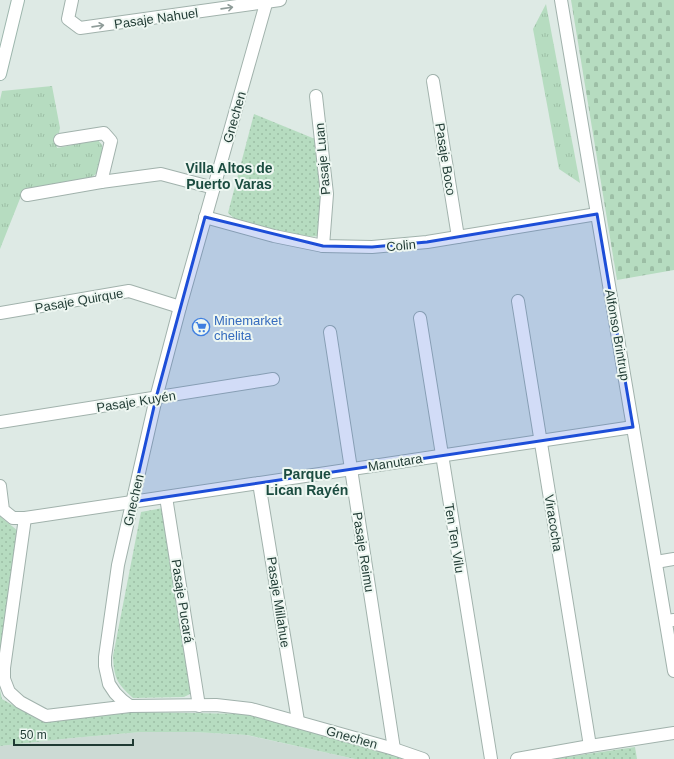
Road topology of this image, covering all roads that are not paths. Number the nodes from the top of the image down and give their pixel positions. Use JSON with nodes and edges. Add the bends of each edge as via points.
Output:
{"nodes":[{"id":1,"x":18,"y":0,"type":"edge"},
{"id":2,"x":72,"y":0,"type":"edge"},
{"id":3,"x":280,"y":0,"type":"edge"},
{"id":4,"x":561,"y":0,"type":"edge"},
{"id":5,"x":266,"y":1,"type":"edge"},
{"id":6,"x":0,"y":74,"type":"edge"},
{"id":7,"x":433,"y":82,"type":"dead end"},
{"id":8,"x":316,"y":96,"type":"dead end"},
{"id":9,"x":60,"y":140,"type":"dead end"},
{"id":10,"x":101,"y":182,"type":"junction"},
{"id":11,"x":214,"y":188,"type":"junction"},
{"id":12,"x":27,"y":195,"type":"dead end"},
{"id":13,"x":597,"y":214,"type":"junction"},
{"id":14,"x":205,"y":217,"type":"junction"},
{"id":15,"x":458,"y":237,"type":"junction"},
{"id":16,"x":323,"y":246,"type":"junction"},
{"id":17,"x":518,"y":301,"type":"dead end"},
{"id":18,"x":180,"y":307,"type":"junction"},
{"id":19,"x":0,"y":313,"type":"edge"},
{"id":20,"x":420,"y":318,"type":"dead end"},
{"id":21,"x":330,"y":332,"type":"dead end"},
{"id":22,"x":273,"y":379,"type":"dead end"},
{"id":23,"x":156,"y":398,"type":"junction"},
{"id":24,"x":0,"y":422,"type":"edge"},
{"id":25,"x":633,"y":427,"type":"junction"},
{"id":26,"x":540,"y":440,"type":"junction"},
{"id":27,"x":442,"y":455,"type":"junction"},
{"id":28,"x":351,"y":469,"type":"junction"},
{"id":29,"x":260,"y":482,"type":"junction"},
{"id":30,"x":0,"y":486,"type":"edge"},
{"id":31,"x":166,"y":497,"type":"junction"},
{"id":32,"x":132,"y":502,"type":"junction"},
{"id":33,"x":25,"y":518,"type":"junction"},
{"id":34,"x":674,"y":558,"type":"edge"},
{"id":35,"x":656,"y":562,"type":"junction"},
{"id":36,"x":670,"y":620,"type":"edge"},
{"id":37,"x":674,"y":671,"type":"edge"},
{"id":38,"x":130,"y":706,"type":"junction"},
{"id":39,"x":199,"y":706,"type":"junction"},
{"id":40,"x":298,"y":721,"type":"junction"},
{"id":41,"x":674,"y":733,"type":"edge"},
{"id":42,"x":590,"y":746,"type":"junction"},
{"id":43,"x":394,"y":749,"type":"junction"},
{"id":44,"x":423,"y":759,"type":"edge"},
{"id":45,"x":491,"y":759,"type":"edge"},
{"id":46,"x":517,"y":759,"type":"edge"}],
"edges":[{"from":1,"to":6,"type":"street"},
{"from":2,"to":5,"type":"street","name":"Pasaje Nahuel","one_way":true,"via":[[68,19],[80,28]]},
{"from":3,"to":5,"type":"street"},
{"from":4,"to":13,"type":"street","name":"Alfonso Brintrup"},
{"from":5,"to":11,"type":"street","name":"Gnechen"},
{"from":7,"to":15,"type":"street","name":"Pasaje Boco"},
{"from":8,"to":16,"type":"street","name":"Pasaje Luan","via":[[327,194]]},
{"from":9,"to":10,"type":"street","via":[[104,133],[111,141]]},
{"from":10,"to":11,"type":"street","via":[[161,174]]},
{"from":10,"to":12,"type":"street"},
{"from":11,"to":14,"type":"street","name":"Gnechen"},
{"from":13,"to":15,"type":"street","name":"Colin"},
{"from":13,"to":25,"type":"street","name":"Alfonso Brintrup"},
{"from":14,"to":16,"type":"street","name":"Colin"},
{"from":14,"to":18,"type":"street","name":"Gnechen"},
{"from":15,"to":16,"type":"street","name":"Colin","via":[[397,246]]},
{"from":17,"to":26,"type":"street","name":"Viracocha"},
{"from":18,"to":19,"type":"street","name":"Pasaje Quirque","via":[[129,291]]},
{"from":18,"to":23,"type":"street","name":"Gnechen"},
{"from":20,"to":27,"type":"street","name":"Ten Ten Vilu"},
{"from":21,"to":28,"type":"street","name":"Pasaje Reimu"},
{"from":22,"to":23,"type":"street","name":"Pasaje Kuyén"},
{"from":23,"to":24,"type":"street","name":"Pasaje Kuyén"},
{"from":23,"to":32,"type":"street","name":"Gnechen"},
{"from":25,"to":26,"type":"street","name":"Manutara"},
{"from":25,"to":35,"type":"street","name":"Alfonso Brintrup"},
{"from":26,"to":27,"type":"street","name":"Manutara"},
{"from":26,"to":42,"type":"street","name":"Viracocha"},
{"from":27,"to":28,"type":"street","name":"Manutara"},
{"from":27,"to":45,"type":"street","name":"Ten Ten Vilu"},
{"from":28,"to":29,"type":"street","name":"Manutara"},
{"from":28,"to":43,"type":"street","name":"Pasaje Reimu"},
{"from":29,"to":31,"type":"street","name":"Manutara"},
{"from":29,"to":40,"type":"street","name":"Pasaje Millahue"},
{"from":30,"to":33,"type":"street","via":[[3,510],[13,518]]},
{"from":31,"to":32,"type":"street","name":"Manutara"},
{"from":31,"to":39,"type":"street","name":"Pasaje Pucará"},
{"from":32,"to":33,"type":"street","name":"Manutara"},
{"from":32,"to":38,"type":"street","name":"Gnechen","via":[[118,565],[105,661],[109,684]]},
{"from":33,"to":38,"type":"street","via":[[4,668],[4,679],[9,692],[20,702],[46,716]]},
{"from":34,"to":35,"type":"street"},
{"from":35,"to":36,"type":"street","name":"Alfonso Brintrup"},
{"from":36,"to":37,"type":"street","name":"Alfonso Brintrup"},
{"from":38,"to":39,"type":"street","name":"Gnechen"},
{"from":39,"to":40,"type":"street","name":"Gnechen","via":[[251,709]]},
{"from":40,"to":43,"type":"street","name":"Gnechen"},
{"from":41,"to":42,"type":"street"},
{"from":42,"to":46,"type":"street"},
{"from":43,"to":44,"type":"street","name":"Gnechen"}]}
